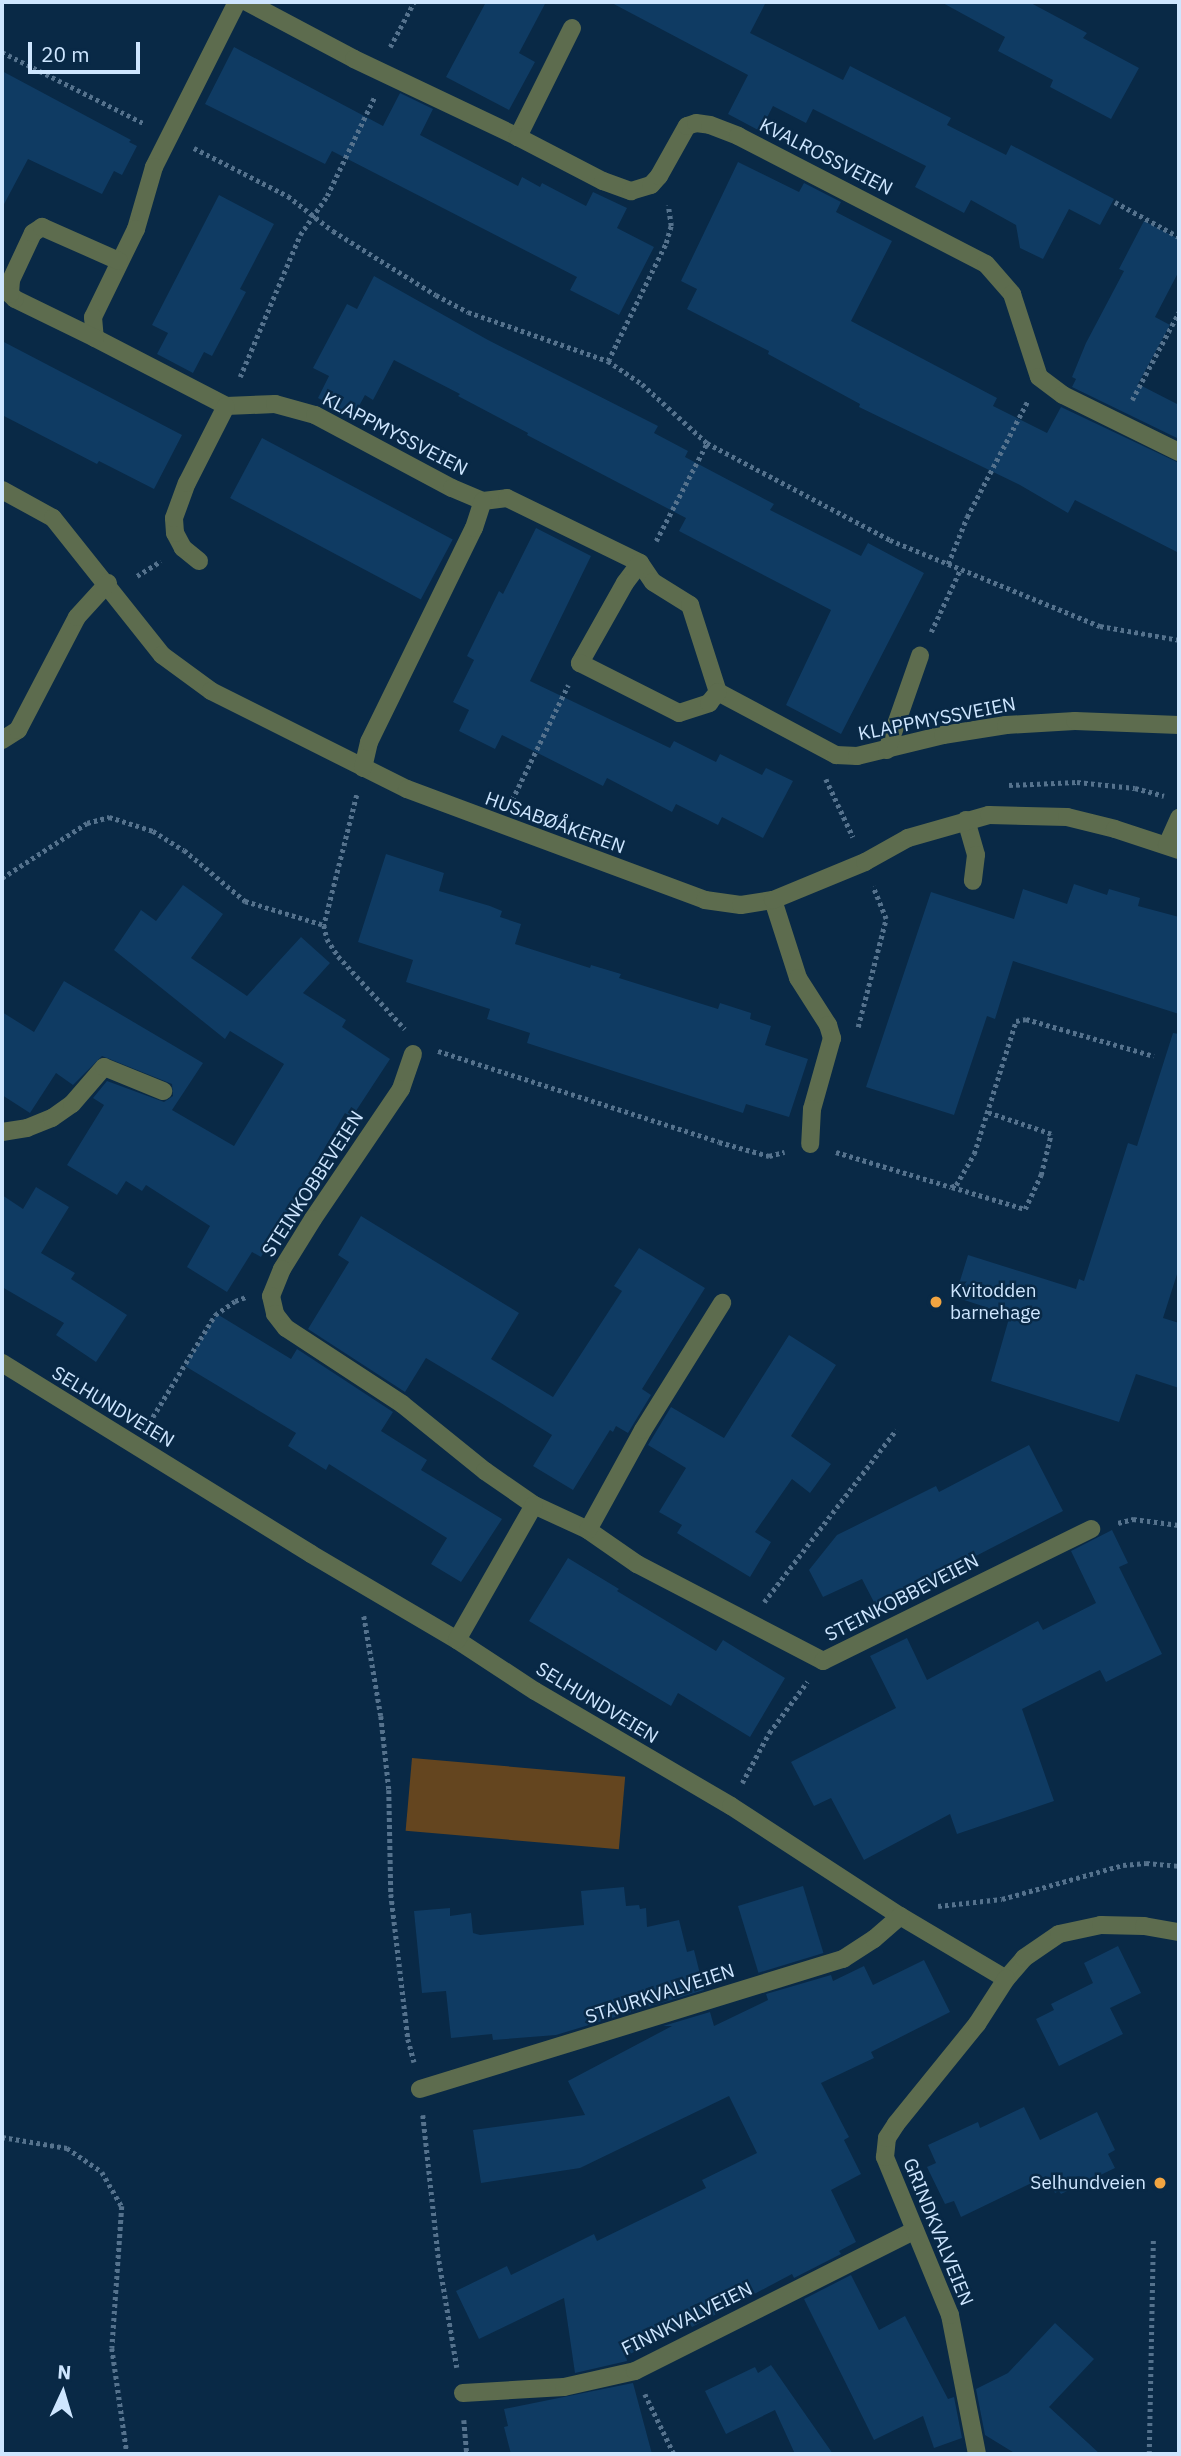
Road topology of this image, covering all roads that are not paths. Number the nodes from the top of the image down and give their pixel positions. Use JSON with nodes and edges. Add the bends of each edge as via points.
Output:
{"nodes":[{"id":1,"x":237,"y":2,"type":"edge"},
{"id":2,"x":247,"y":2,"type":"edge"},
{"id":3,"x":572,"y":28,"type":"dead end"},
{"id":4,"x":518,"y":138,"type":"junction"},
{"id":5,"x":118,"y":261,"type":"junction"},
{"id":6,"x":95,"y":338,"type":"junction"},
{"id":7,"x":226,"y":406,"type":"junction"},
{"id":8,"x":1179,"y":452,"type":"edge"},
{"id":9,"x":2,"y":490,"type":"edge"},
{"id":10,"x":483,"y":501,"type":"junction"},
{"id":11,"x":199,"y":561,"type":"dead end"},
{"id":12,"x":640,"y":563,"type":"junction"},
{"id":13,"x":107,"y":583,"type":"junction"},
{"id":14,"x":920,"y":656,"type":"road end"},
{"id":15,"x":718,"y":692,"type":"junction"},
{"id":16,"x":1179,"y":725,"type":"edge"},
{"id":17,"x":2,"y":740,"type":"edge"},
{"id":18,"x":887,"y":750,"type":"junction"},
{"id":19,"x":362,"y":768,"type":"junction"},
{"id":20,"x":1179,"y":818,"type":"edge"},
{"id":21,"x":965,"y":820,"type":"junction"},
{"id":22,"x":1173,"y":848,"type":"edge"},
{"id":23,"x":973,"y":881,"type":"dead end"},
{"id":24,"x":773,"y":900,"type":"junction"},
{"id":25,"x":416,"y":1048,"type":"road end"},
{"id":26,"x":163,"y":1091,"type":"dead end"},
{"id":27,"x":2,"y":1132,"type":"edge"},
{"id":28,"x":810,"y":1144,"type":"road end"},
{"id":29,"x":722,"y":1303,"type":"dead end"},
{"id":30,"x":2,"y":1363,"type":"edge"},
{"id":31,"x":534,"y":1505,"type":"junction"},
{"id":32,"x":1091,"y":1529,"type":"road end"},
{"id":33,"x":588,"y":1530,"type":"junction"},
{"id":34,"x":457,"y":1640,"type":"junction"},
{"id":35,"x":900,"y":1916,"type":"junction"},
{"id":36,"x":1179,"y":1932,"type":"edge"},
{"id":37,"x":1006,"y":1979,"type":"junction"},
{"id":38,"x":420,"y":2090,"type":"road end"},
{"id":39,"x":915,"y":2230,"type":"junction"},
{"id":40,"x":463,"y":2393,"type":"road end"},
{"id":41,"x":977,"y":2454,"type":"edge"}],
"edges":[{"from":1,"to":5,"type":"street","via":[[154,167],[135,229]]},
{"from":2,"to":4,"type":"street"},
{"from":3,"to":4,"type":"street"},
{"from":4,"to":8,"type":"street","name":"KVALROSSVEIEN","via":[[631,191],[651,185],[659,176],[687,126],[696,122],[738,136],[986,264],[1012,294],[1039,377],[1063,395]]},
{"from":5,"to":6,"type":"street","via":[[93,317]]},
{"from":5,"to":6,"type":"street","name":"KLAPPMYSSVEIEN","via":[[42,227],[33,233],[11,280],[10,294],[15,299]]},
{"from":6,"to":7,"type":"street","name":"KLAPPMYSSVEIEN"},
{"from":7,"to":10,"type":"street","name":"KLAPPMYSSVEIEN","via":[[275,404],[315,415]]},
{"from":7,"to":11,"type":"street","via":[[174,518],[183,548]]},
{"from":9,"to":13,"type":"street","name":"HUSABØÅKEREN","via":[[53,518]]},
{"from":10,"to":12,"type":"street","name":"KLAPPMYSSVEIEN","via":[[507,498]]},
{"from":10,"to":19,"type":"street","via":[[470,537],[369,742]]},
{"from":12,"to":15,"type":"street","name":"KLAPPMYSSVEIEN","via":[[653,582],[690,605]]},
{"from":12,"to":15,"type":"street","via":[[580,663],[679,713],[709,703]]},
{"from":13,"to":17,"type":"street","via":[[77,617],[18,730]]},
{"from":13,"to":19,"type":"street","name":"HUSABØÅKEREN","via":[[146,637],[184,674]]},
{"from":14,"to":18,"type":"street"},
{"from":15,"to":18,"type":"street","name":"KLAPPMYSSVEIEN","via":[[836,755]]},
{"from":16,"to":18,"type":"street","name":"KLAPPMYSSVEIEN","via":[[1075,721],[1006,725]]},
{"from":19,"to":24,"type":"street","name":"HUSABØÅKEREN","via":[[462,811],[705,900],[741,905]]},
{"from":20,"to":22,"type":"street"},
{"from":21,"to":22,"type":"street","name":"HUSABØÅKEREN","via":[[1016,814],[1067,817]]},
{"from":21,"to":23,"type":"street","via":[[976,855]]},
{"from":21,"to":24,"type":"street","name":"HUSABØÅKEREN","via":[[908,838],[865,862]]},
{"from":24,"to":28,"type":"street","via":[[798,978],[832,1038],[812,1110]]},
{"from":25,"to":31,"type":"street","name":"STEINKOBBEVEIEN","via":[[401,1089],[282,1269],[271,1296],[275,1314],[286,1328],[402,1404]]},
{"from":26,"to":27,"type":"street","via":[[104,1067],[72,1104],[52,1118]]},
{"from":29,"to":33,"type":"street"},
{"from":30,"to":34,"type":"street","name":"SELHUNDVEIEN"},
{"from":31,"to":33,"type":"street","name":"STEINKOBBEVEIEN"},
{"from":31,"to":34,"type":"street"},
{"from":32,"to":33,"type":"street","name":"STEINKOBBEVEIEN","via":[[823,1661],[637,1564]]},
{"from":34,"to":35,"type":"street","name":"SELHUNDVEIEN","via":[[731,1805]]},
{"from":35,"to":37,"type":"street","name":"SELHUNDVEIEN"},
{"from":35,"to":38,"type":"street","name":"STAURKVALVEIEN","via":[[843,1959]]},
{"from":36,"to":37,"type":"street","via":[[1101,1925],[1059,1934],[1024,1958]]},
{"from":37,"to":39,"type":"street","name":"GRINDKVALVEIEN","via":[[977,2024],[887,2138],[891,2176]]},
{"from":39,"to":40,"type":"street","name":"FINNKVALVEIEN","via":[[635,2371],[564,2387]]},
{"from":39,"to":41,"type":"street","name":"GRINDKVALVEIEN","via":[[950,2315]]}]}
